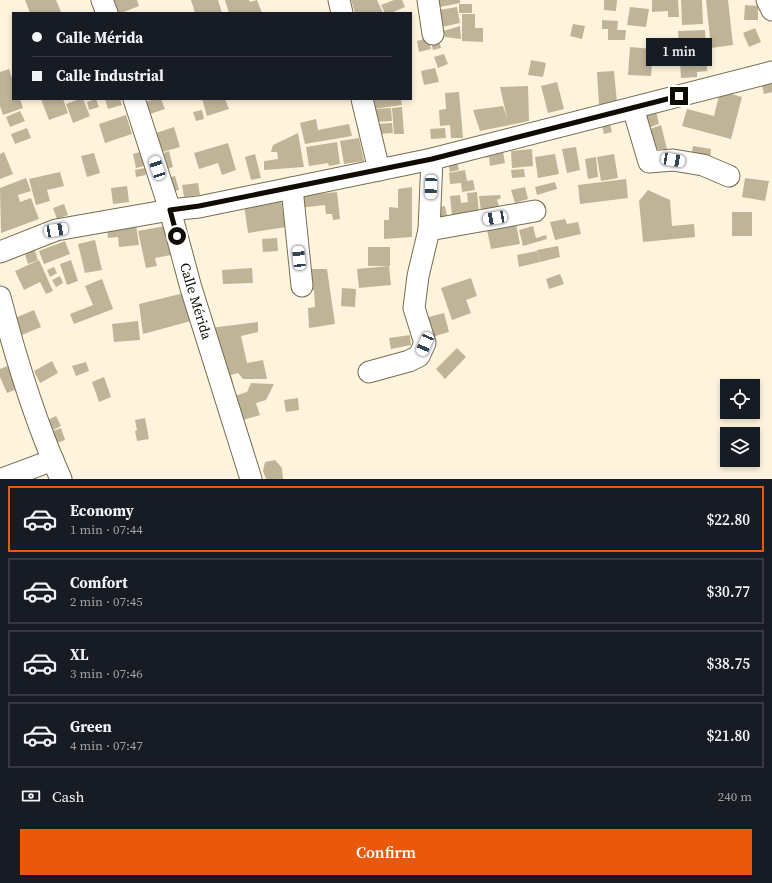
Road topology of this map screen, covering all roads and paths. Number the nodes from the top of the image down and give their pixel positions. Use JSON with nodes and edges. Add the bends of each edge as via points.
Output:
{"nodes":[{"id":1,"x":102,"y":0,"type":"edge"},
{"id":2,"x":339,"y":0,"type":"edge"},
{"id":3,"x":428,"y":0,"type":"edge"},
{"id":4,"x":767,"y":0,"type":"edge"},
{"id":5,"x":772,"y":10,"type":"edge"},
{"id":6,"x":106,"y":12,"type":"edge"},
{"id":7,"x":342,"y":12,"type":"edge"},
{"id":8,"x":433,"y":34,"type":"dead end"},
{"id":9,"x":772,"y":72,"type":"edge"},
{"id":10,"x":134,"y":100,"type":"edge"},
{"id":11,"x":362,"y":100,"type":"edge"},
{"id":12,"x":633,"y":108,"type":"junction"},
{"id":13,"x":432,"y":159,"type":"junction"},
{"id":14,"x":379,"y":170,"type":"junction"},
{"id":15,"x":729,"y":176,"type":"dead end"},
{"id":16,"x":292,"y":188,"type":"junction"},
{"id":17,"x":170,"y":210,"type":"junction"},
{"id":18,"x":535,"y":211,"type":"dead end"},
{"id":19,"x":429,"y":230,"type":"junction"},
{"id":20,"x":2,"y":245,"type":"edge"},
{"id":21,"x":302,"y":286,"type":"dead end"},
{"id":22,"x":0,"y":298,"type":"edge"},
{"id":23,"x":368,"y":372,"type":"dead end"},
{"id":24,"x":53,"y":460,"type":"junction"},
{"id":25,"x":1,"y":479,"type":"edge"},
{"id":26,"x":61,"y":479,"type":"edge"},
{"id":27,"x":252,"y":479,"type":"edge"}],
"edges":[{"from":1,"to":6,"type":"street"},
{"from":2,"to":7,"type":"street"},
{"from":3,"to":8,"type":"street"},
{"from":4,"to":5,"type":"street"},
{"from":9,"to":12,"type":"street"},
{"from":10,"to":17,"type":"street","name":"Calle Mérida"},
{"from":11,"to":14,"type":"street"},
{"from":12,"to":13,"type":"street"},
{"from":12,"to":15,"type":"street","via":[[649,162],[673,160],[703,165]]},
{"from":13,"to":14,"type":"street"},
{"from":13,"to":19,"type":"street"},
{"from":14,"to":16,"type":"street"},
{"from":16,"to":17,"type":"street"},
{"from":16,"to":21,"type":"street"},
{"from":17,"to":20,"type":"street","via":[[56,230]]},
{"from":17,"to":27,"type":"street","name":"Calle Mérida","via":[[191,288]]},
{"from":18,"to":19,"type":"street"},
{"from":19,"to":23,"type":"street","via":[[418,276],[414,308],[425,344],[420,356]]},
{"from":22,"to":24,"type":"street","via":[[12,344]]},
{"from":24,"to":25,"type":"street"},
{"from":24,"to":26,"type":"street"}]}
